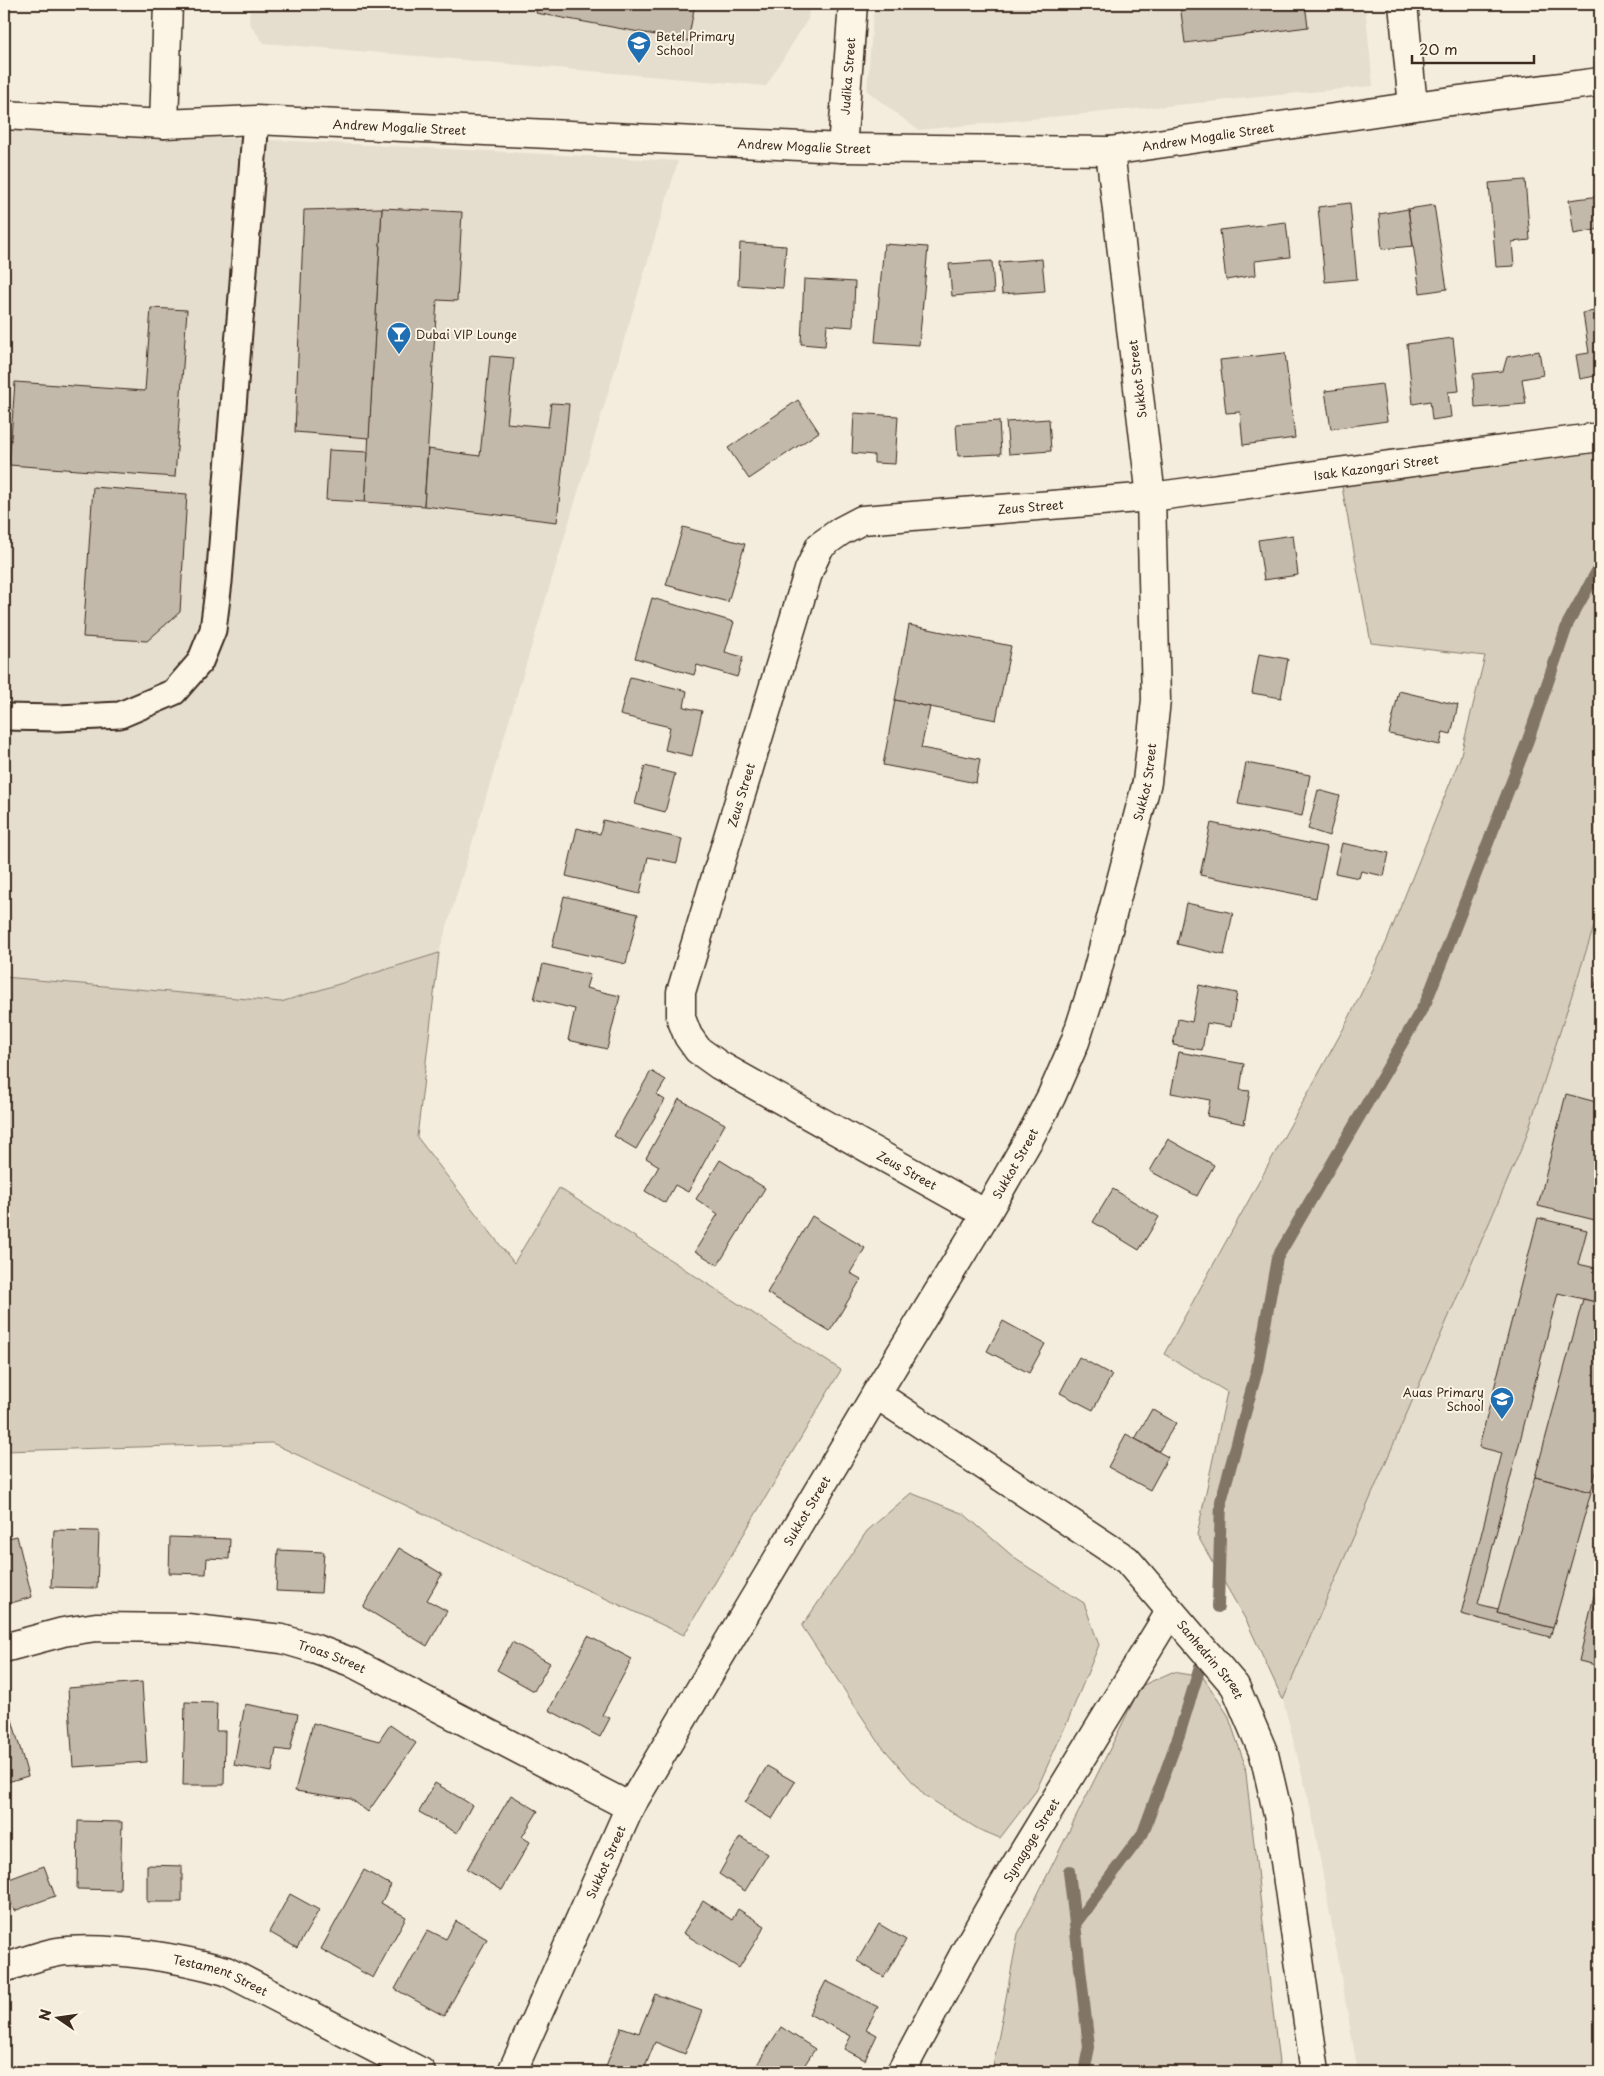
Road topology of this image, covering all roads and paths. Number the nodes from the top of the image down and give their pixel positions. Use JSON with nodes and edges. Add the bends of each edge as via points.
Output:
{"nodes":[{"id":1,"x":168,"y":4,"type":"edge"},
{"id":2,"x":853,"y":4,"type":"edge"},
{"id":3,"x":1403,"y":4,"type":"edge"},
{"id":4,"x":1600,"y":82,"type":"edge"},
{"id":5,"x":1413,"y":106,"type":"junction"},
{"id":6,"x":4,"y":115,"type":"edge"},
{"id":7,"x":256,"y":120,"type":"junction"},
{"id":8,"x":164,"y":124,"type":"junction"},
{"id":9,"x":842,"y":148,"type":"junction"},
{"id":10,"x":1110,"y":151,"type":"junction"},
{"id":11,"x":1600,"y":437,"type":"edge"},
{"id":12,"x":1151,"y":497,"type":"junction"},
{"id":13,"x":4,"y":717,"type":"edge"},
{"id":14,"x":986,"y":1214,"type":"junction"},
{"id":15,"x":876,"y":1394,"type":"junction"},
{"id":16,"x":1170,"y":1612,"type":"junction"},
{"id":17,"x":4,"y":1648,"type":"edge"},
{"id":18,"x":630,"y":1807,"type":"junction"},
{"id":19,"x":4,"y":1968,"type":"edge"},
{"id":20,"x":421,"y":2072,"type":"edge"},
{"id":21,"x":512,"y":2072,"type":"edge"},
{"id":22,"x":901,"y":2072,"type":"edge"},
{"id":23,"x":1315,"y":2072,"type":"edge"}],
"edges":[{"from":1,"to":8,"type":"street"},
{"from":2,"to":9,"type":"street","name":"Judika Street"},
{"from":3,"to":5,"type":"street"},
{"from":4,"to":5,"type":"street","name":"Andrew Mogalie Street"},
{"from":5,"to":10,"type":"street","name":"Andrew Mogalie Street"},
{"from":6,"to":8,"type":"street","name":"Andrew Mogalie Street"},
{"from":7,"to":8,"type":"street","name":"Andrew Mogalie Street"},
{"from":7,"to":9,"type":"street","name":"Andrew Mogalie Street"},
{"from":7,"to":13,"type":"lane","via":[[219,582],[212,630],[200,662],[174,692],[120,714]]},
{"from":9,"to":10,"type":"street","name":"Andrew Mogalie Street"},
{"from":10,"to":12,"type":"street","name":"Sukkot Street"},
{"from":11,"to":12,"type":"street","name":"Isak Kazongari Street"},
{"from":12,"to":14,"type":"street","name":"Sukkot Street","via":[[1156,700],[1146,782],[1094,983],[1075,1042],[1051,1097]]},
{"from":12,"to":14,"type":"street","name":"Zeus Street","via":[[862,520],[841,530],[820,546],[808,570],[681,992],[681,1018],[688,1036],[698,1050],[718,1065]]},
{"from":14,"to":15,"type":"street","name":"Sukkot Street"},
{"from":15,"to":16,"type":"street","name":"Sanhedrin Street","via":[[1127,1560]]},
{"from":15,"to":18,"type":"street","name":"Sukkot Street"},
{"from":16,"to":22,"type":"street","name":"Synagoge Street","via":[[998,1894]]},
{"from":16,"to":23,"type":"street","name":"Sanhedrin Street","via":[[1235,1686],[1264,1754],[1279,1819]]},
{"from":17,"to":18,"type":"street","name":"Troas Street","via":[[96,1627],[187,1628],[282,1639],[351,1662]]},
{"from":18,"to":21,"type":"street","name":"Sukkot Street"},
{"from":19,"to":20,"type":"street","name":"Testament Street","via":[[65,1951],[117,1952],[203,1964],[226,1971]]}]}
